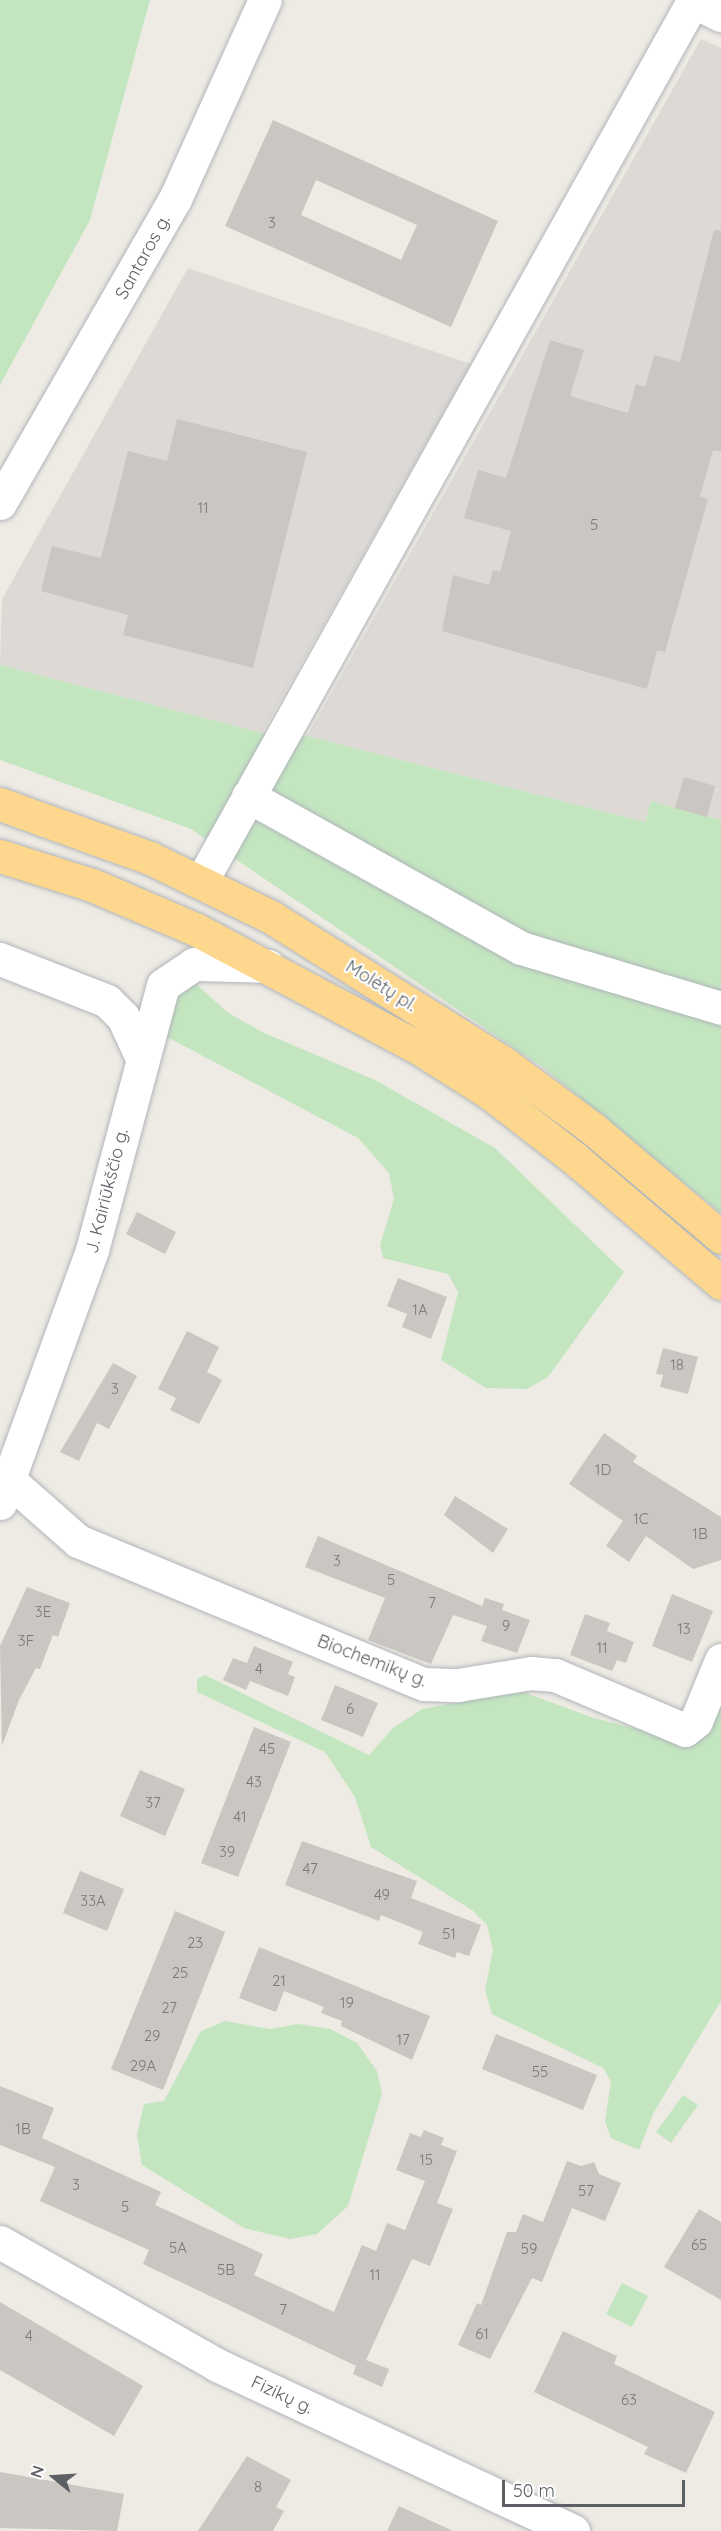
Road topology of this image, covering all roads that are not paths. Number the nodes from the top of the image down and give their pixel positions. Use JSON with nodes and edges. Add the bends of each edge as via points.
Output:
{"nodes":[{"id":1,"x":265,"y":0,"type":"edge"},
{"id":2,"x":721,"y":15,"type":"edge"},
{"id":3,"x":0,"y":503,"type":"edge"},
{"id":4,"x":248,"y":796,"type":"junction"},
{"id":5,"x":0,"y":804,"type":"edge"},
{"id":6,"x":0,"y":856,"type":"edge"},
{"id":7,"x":202,"y":880,"type":"junction"},
{"id":8,"x":0,"y":959,"type":"edge"},
{"id":9,"x":273,"y":966,"type":"junction"},
{"id":10,"x":721,"y":1008,"type":"edge"},
{"id":11,"x":141,"y":1056,"type":"junction"},
{"id":12,"x":721,"y":1237,"type":"edge"},
{"id":13,"x":721,"y":1283,"type":"edge"},
{"id":14,"x":5,"y":1492,"type":"edge"},
{"id":15,"x":721,"y":1660,"type":"edge"},
{"id":16,"x":0,"y":2242,"type":"edge"},
{"id":17,"x":573,"y":2531,"type":"edge"}],
"edges":[{"from":1,"to":3,"type":"street","name":"Santaros g.","via":[[179,191]]},
{"from":2,"to":4,"type":"street","via":[[693,1]]},
{"from":4,"to":7,"type":"street"},
{"from":4,"to":10,"type":"street","via":[[521,948]]},
{"from":5,"to":7,"type":"highway","name":"Molėtų pl."},
{"from":6,"to":9,"type":"highway","name":"Molėtų pl.","via":[[92,885]]},
{"from":7,"to":12,"type":"highway","name":"Molėtų pl.","via":[[271,917],[505,1064],[591,1128]]},
{"from":8,"to":11,"type":"street","via":[[107,1001],[123,1017]]},
{"from":9,"to":11,"type":"street","name":"J. Kairiūkščio g.","via":[[194,964],[177,973],[155,1002]]},
{"from":9,"to":13,"type":"highway","name":"Molėtų pl.","via":[[490,1093]]},
{"from":11,"to":14,"type":"street","name":"J. Kairiūkščio g.","via":[[92,1250]]},
{"from":14,"to":15,"type":"street","name":"Biochemikų g.","via":[[78,1541],[424,1684],[555,1675],[685,1730],[696,1721]]},
{"from":16,"to":17,"type":"street","name":"Fizikų g.","via":[[217,2365]]}]}
